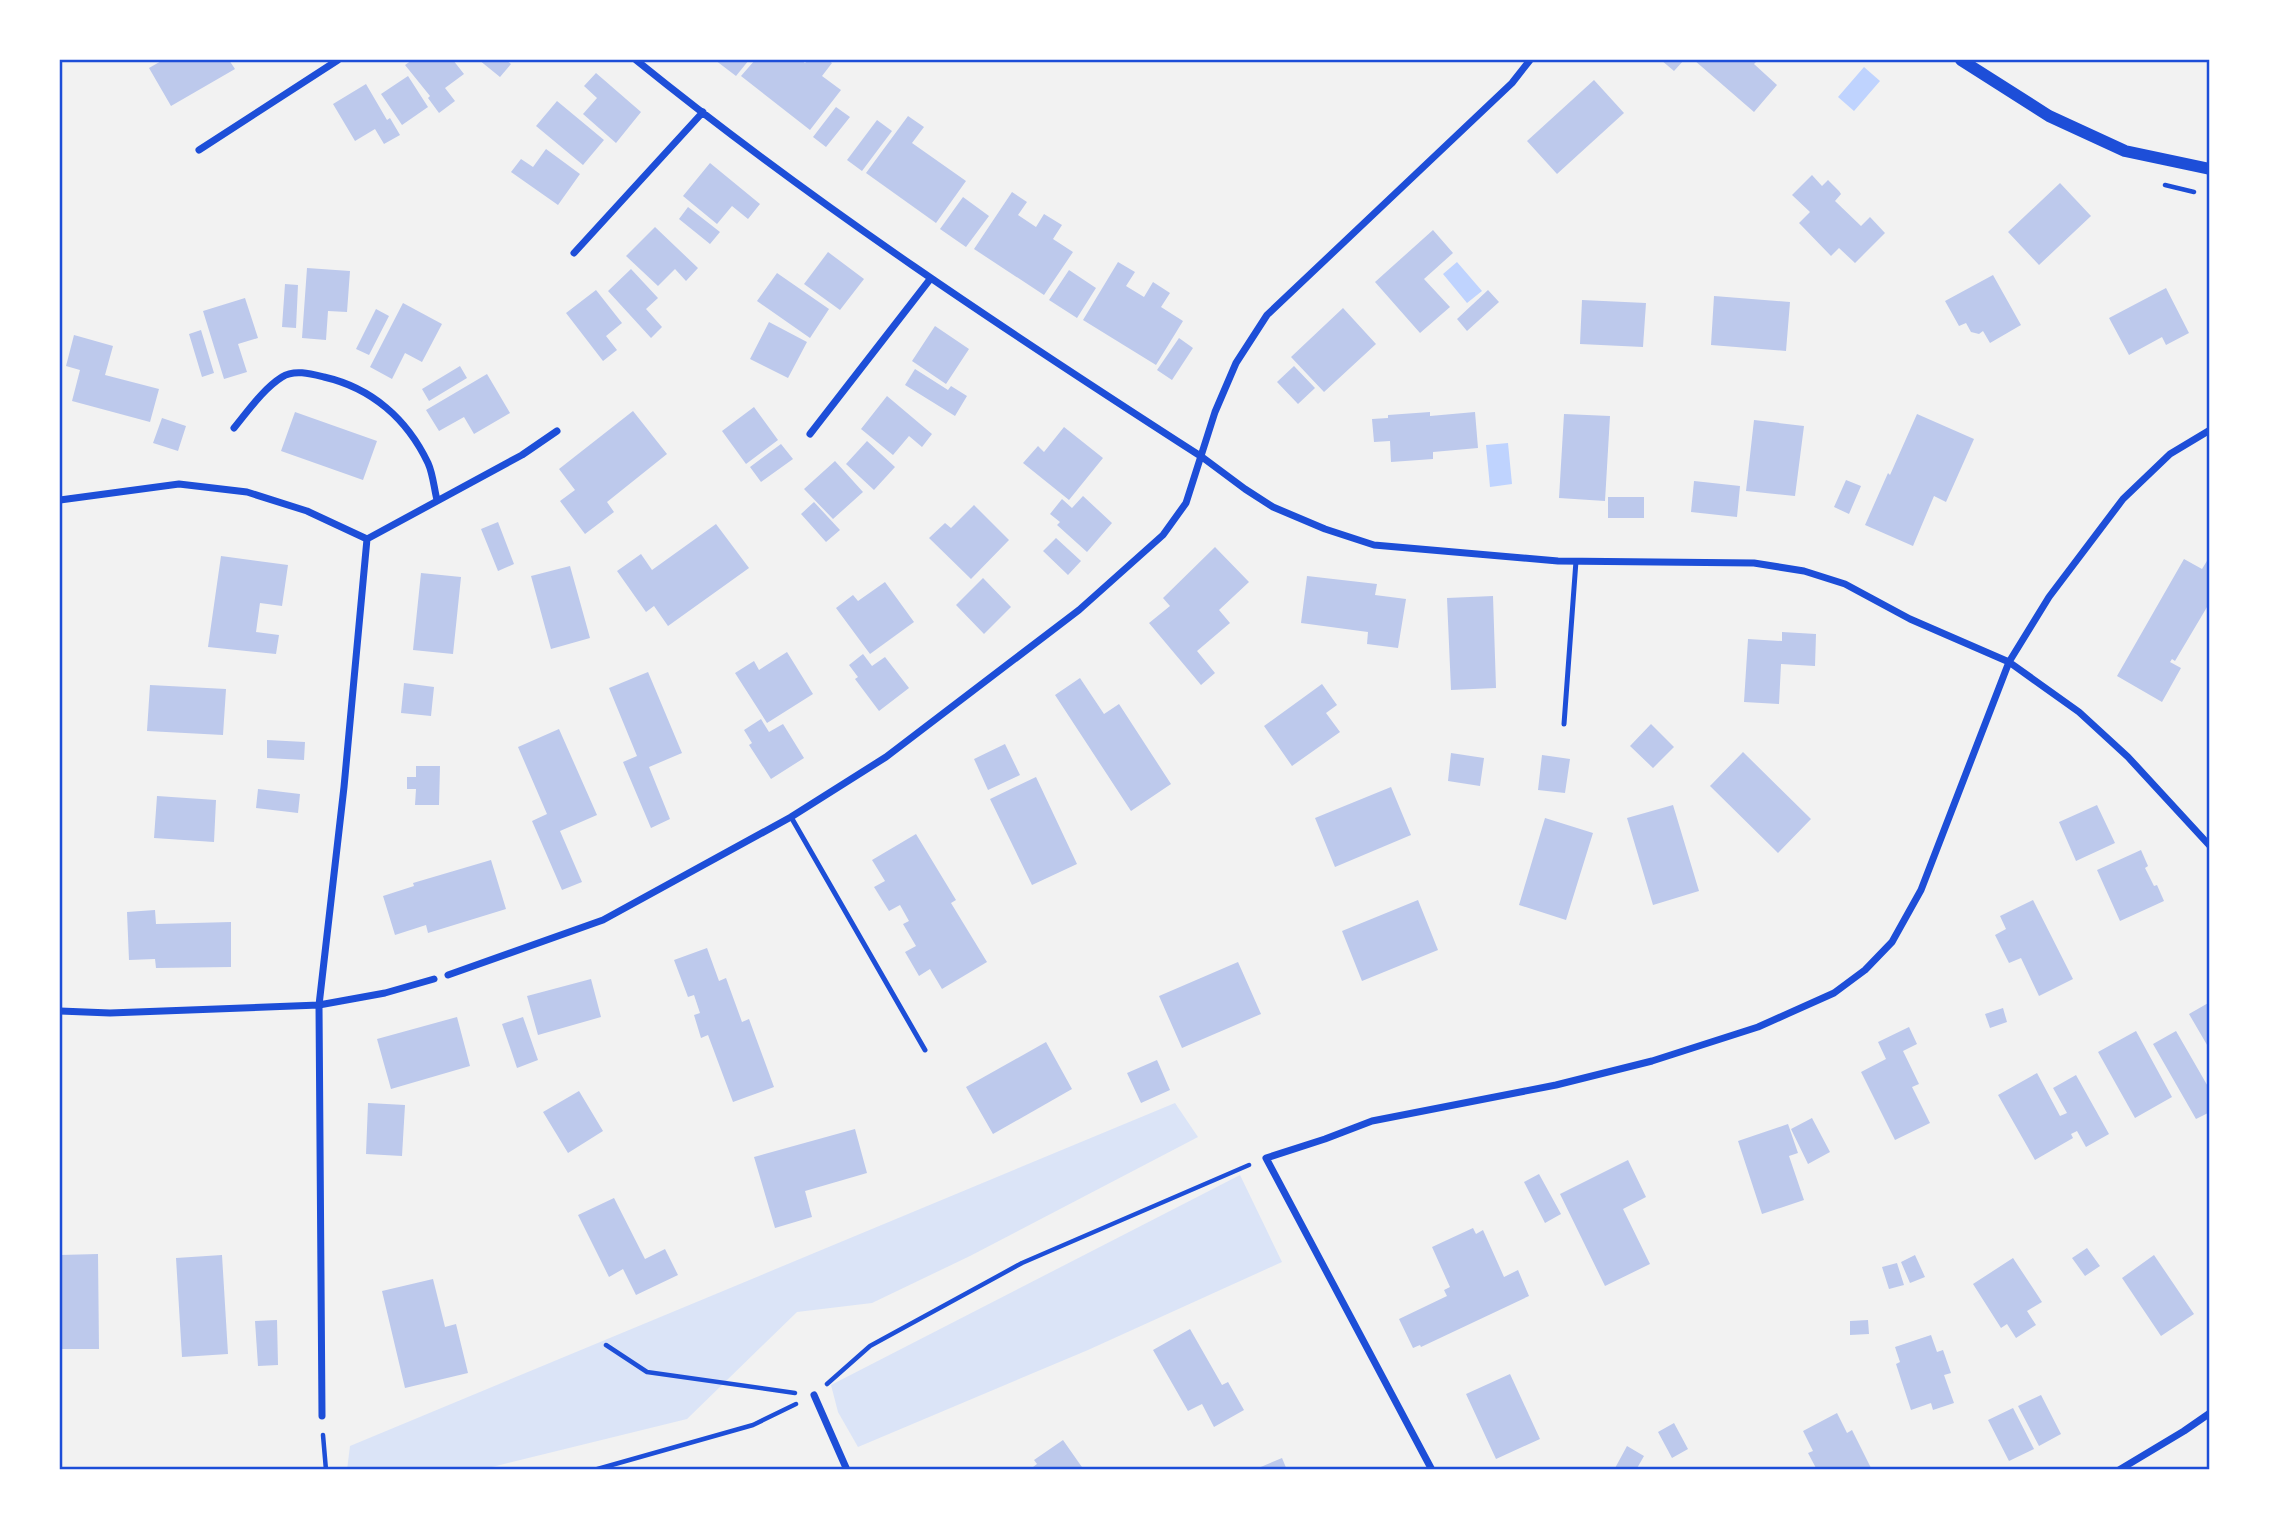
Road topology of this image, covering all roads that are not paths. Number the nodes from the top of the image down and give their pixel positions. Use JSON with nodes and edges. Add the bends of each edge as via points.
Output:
{"nodes":[{"id":1,"x":338,"y":60,"type":"edge"},
{"id":2,"x":636,"y":60,"type":"edge"},
{"id":3,"x":1530,"y":60,"type":"edge"},
{"id":4,"x":1961,"y":60,"type":"edge"},
{"id":5,"x":704,"y":112,"type":"junction"},
{"id":6,"x":199,"y":150,"type":"dead end"},
{"id":7,"x":2210,"y":169,"type":"edge"},
{"id":8,"x":574,"y":253,"type":"dead end"},
{"id":9,"x":931,"y":278,"type":"junction"},
{"id":10,"x":234,"y":428,"type":"dead end"},
{"id":11,"x":2210,"y":430,"type":"edge"},
{"id":12,"x":557,"y":431,"type":"dead end"},
{"id":13,"x":810,"y":434,"type":"dead end"},
{"id":14,"x":1202,"y":457,"type":"junction"},
{"id":15,"x":60,"y":500,"type":"edge"},
{"id":16,"x":436,"y":500,"type":"junction"},
{"id":17,"x":367,"y":539,"type":"junction"},
{"id":18,"x":1576,"y":561,"type":"junction"},
{"id":19,"x":2009,"y":662,"type":"junction"},
{"id":20,"x":1564,"y":724,"type":"dead end"},
{"id":21,"x":791,"y":817,"type":"junction"},
{"id":22,"x":2210,"y":846,"type":"edge"},
{"id":23,"x":448,"y":975,"type":"dead end"},
{"id":24,"x":434,"y":979,"type":"dead end"},
{"id":25,"x":319,"y":1004,"type":"junction"},
{"id":26,"x":60,"y":1011,"type":"edge"},
{"id":27,"x":925,"y":1050,"type":"dead end"},
{"id":28,"x":814,"y":1395,"type":"road end"},
{"id":29,"x":2210,"y":1413,"type":"edge"},
{"id":30,"x":322,"y":1416,"type":"road end"},
{"id":31,"x":847,"y":1469,"type":"edge"},
{"id":32,"x":1432,"y":1469,"type":"edge"},
{"id":33,"x":2119,"y":1469,"type":"edge"}],
"edges":[{"from":1,"to":6,"type":"street"},
{"from":2,"to":5,"type":"street"},
{"from":3,"to":14,"type":"street","via":[[1512,83],[1267,315],[1236,363]]},
{"from":4,"to":7,"type":"street","via":[[2049,116],[2125,151]]},
{"from":5,"to":8,"type":"street"},
{"from":5,"to":9,"type":"street","via":[[800,187]]},
{"from":9,"to":13,"type":"street"},
{"from":9,"to":14,"type":"street"},
{"from":10,"to":16,"type":"street","via":[[284,375],[305,373],[344,382],[382,402],[407,427],[429,465]]},
{"from":11,"to":19,"type":"street","via":[[2170,454],[2123,499],[2049,597]]},
{"from":12,"to":16,"type":"street","via":[[522,455]]},
{"from":14,"to":18,"type":"street","via":[[1273,507],[1374,545]]},
{"from":14,"to":21,"type":"street","via":[[1186,503],[1163,535],[1115,579],[886,757]]},
{"from":15,"to":17,"type":"street","via":[[179,484],[247,492],[307,511]]},
{"from":16,"to":17,"type":"street"},
{"from":17,"to":25,"type":"street"},
{"from":18,"to":19,"type":"street","via":[[1755,563],[1804,571],[1845,584],[1910,619]]},
{"from":18,"to":20,"type":"lane"},
{"from":19,"to":22,"type":"street","via":[[2079,712],[2128,757]]},
{"from":19,"to":32,"type":"street","via":[[1921,890],[1892,942],[1834,993],[1758,1027],[1653,1061],[1544,1088],[1372,1121],[1266,1158]]},
{"from":21,"to":23,"type":"street","via":[[603,920]]},
{"from":21,"to":27,"type":"lane"},
{"from":24,"to":25,"type":"street"},
{"from":25,"to":26,"type":"street"},
{"from":25,"to":30,"type":"street"},
{"from":28,"to":31,"type":"street"},
{"from":29,"to":33,"type":"street"}]}
